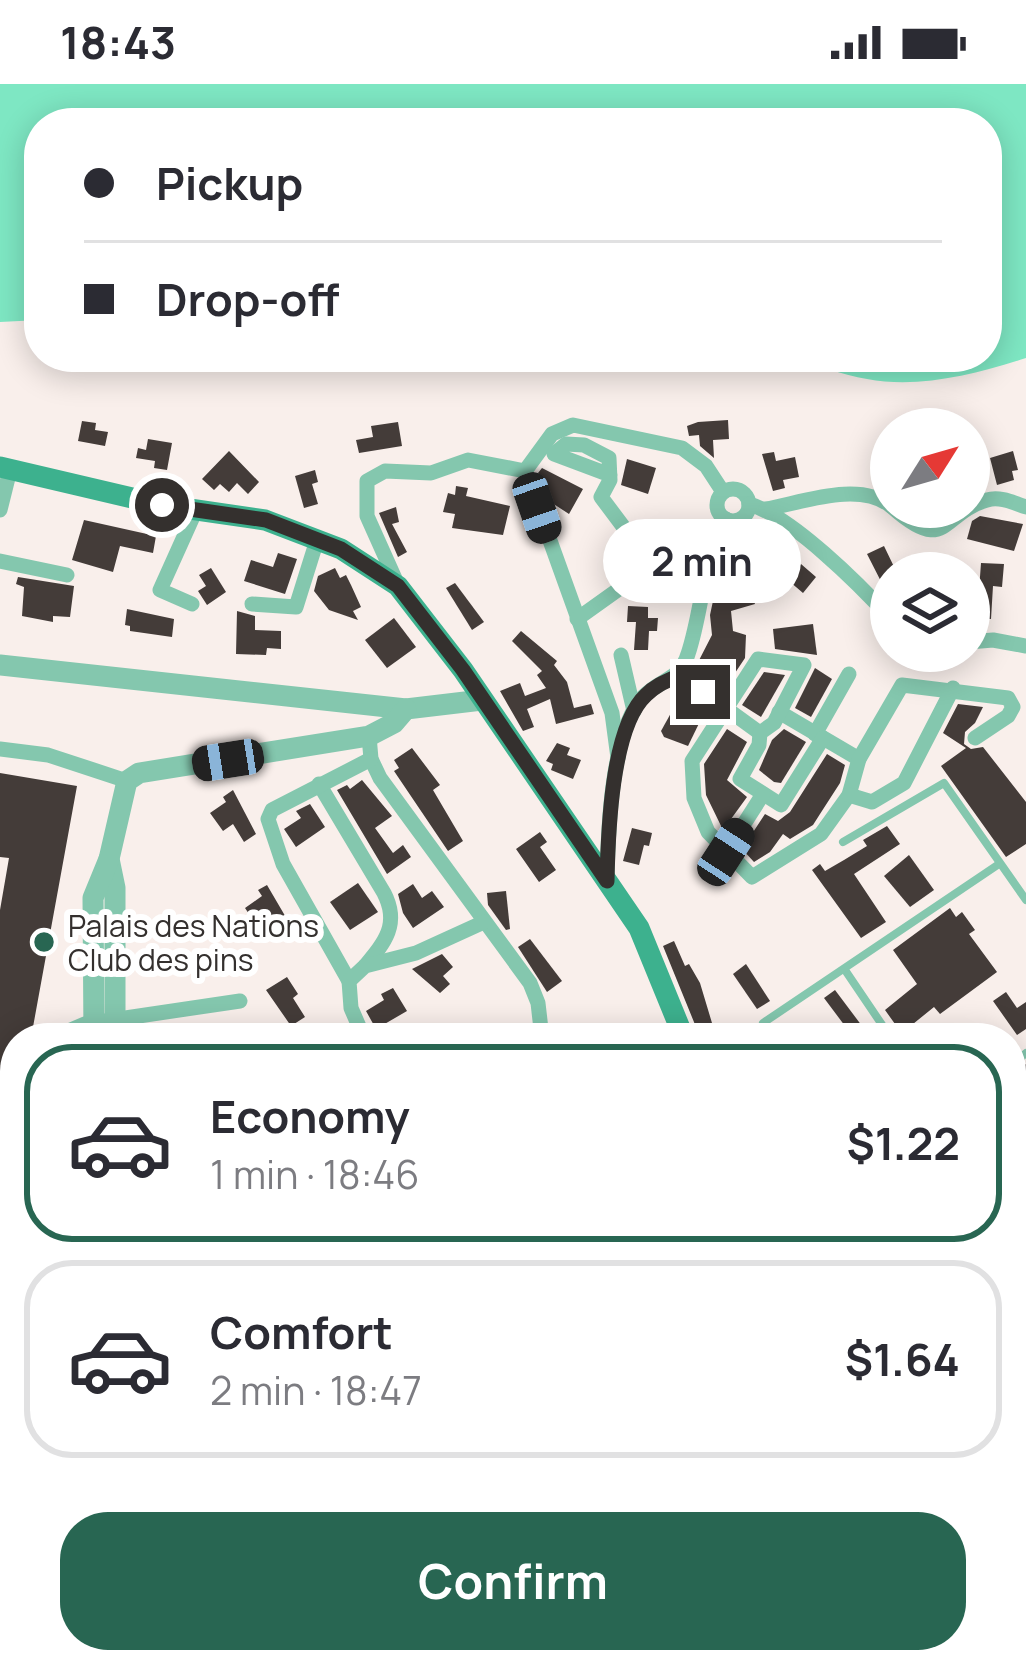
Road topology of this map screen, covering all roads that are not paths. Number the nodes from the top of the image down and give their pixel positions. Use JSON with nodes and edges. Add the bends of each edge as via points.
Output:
{"nodes":[{"id":1,"x":550,"y":460,"type":"dead end"},
{"id":2,"x":5,"y":468,"type":"edge"},
{"id":3,"x":525,"y":471,"type":"junction"},
{"id":4,"x":723,"y":491,"type":"junction"},
{"id":5,"x":870,"y":495,"type":"edge"},
{"id":6,"x":990,"y":500,"type":"edge"},
{"id":7,"x":749,"y":504,"type":"junction"},
{"id":8,"x":1026,"y":507,"type":"edge"},
{"id":9,"x":766,"y":508,"type":"junction"},
{"id":10,"x":0,"y":509,"type":"edge"},
{"id":11,"x":196,"y":510,"type":"junction"},
{"id":12,"x":726,"y":519,"type":"junction"},
{"id":13,"x":317,"y":540,"type":"junction"},
{"id":14,"x":0,"y":561,"type":"edge"},
{"id":15,"x":67,"y":575,"type":"dead end"},
{"id":16,"x":398,"y":586,"type":"junction"},
{"id":17,"x":870,"y":600,"type":"edge"},
{"id":18,"x":191,"y":604,"type":"dead end"},
{"id":19,"x":252,"y":604,"type":"dead end"},
{"id":20,"x":577,"y":619,"type":"junction"},
{"id":21,"x":990,"y":640,"type":"edge"},
{"id":22,"x":1026,"y":646,"type":"edge"},
{"id":23,"x":621,"y":655,"type":"dead end"},
{"id":24,"x":0,"y":665,"type":"edge"},
{"id":25,"x":849,"y":674,"type":"dead end"},
{"id":26,"x":680,"y":675,"type":"junction"},
{"id":27,"x":953,"y":688,"type":"junction"},
{"id":28,"x":482,"y":700,"type":"junction"},
{"id":29,"x":406,"y":709,"type":"junction"},
{"id":30,"x":726,"y":710,"type":"junction"},
{"id":31,"x":634,"y":711,"type":"junction"},
{"id":32,"x":779,"y":712,"type":"junction"},
{"id":33,"x":760,"y":734,"type":"junction"},
{"id":34,"x":819,"y":736,"type":"junction"},
{"id":35,"x":975,"y":737,"type":"dead end"},
{"id":36,"x":370,"y":748,"type":"junction"},
{"id":37,"x":0,"y":749,"type":"edge"},
{"id":38,"x":618,"y":758,"type":"junction"},
{"id":39,"x":860,"y":759,"type":"junction"},
{"id":40,"x":127,"y":781,"type":"junction"},
{"id":41,"x":320,"y":784,"type":"junction"},
{"id":42,"x":763,"y":794,"type":"junction"},
{"id":43,"x":849,"y":795,"type":"junction"},
{"id":44,"x":843,"y":842,"type":"dead end"},
{"id":45,"x":726,"y":852,"type":"junction"},
{"id":46,"x":1000,"y":864,"type":"junction"},
{"id":47,"x":607,"y":881,"type":"junction"},
{"id":48,"x":1026,"y":900,"type":"edge"},
{"id":49,"x":484,"y":922,"type":"junction"},
{"id":50,"x":365,"y":966,"type":"junction"},
{"id":51,"x":844,"y":970,"type":"junction"},
{"id":52,"x":349,"y":981,"type":"junction"},
{"id":53,"x":240,"y":1001,"type":"dead end"},
{"id":54,"x":104,"y":1023,"type":"edge"},
{"id":55,"x":137,"y":1023,"type":"edge"},
{"id":56,"x":358,"y":1023,"type":"edge"},
{"id":57,"x":540,"y":1023,"type":"edge"},
{"id":58,"x":678,"y":1023,"type":"edge"},
{"id":59,"x":764,"y":1023,"type":"dead end"},
{"id":60,"x":881,"y":1023,"type":"edge"}],
"edges":[{"from":1,"to":20,"type":"street","via":[[566,444],[609,458],[602,496],[649,561]]},
{"from":2,"to":10,"type":"street"},
{"from":2,"to":11,"type":"main road"},
{"from":3,"to":4,"type":"street","via":[[552,434],[573,425],[682,448]]},
{"from":3,"to":16,"type":"street","via":[[469,460],[431,473],[385,471],[367,481],[367,516]]},
{"from":3,"to":20,"type":"street"},
{"from":4,"to":7,"type":"street","via":[[740,490]]},
{"from":4,"to":12,"type":"street","via":[[717,506]]},
{"from":5,"to":9,"type":"street"},
{"from":6,"to":8,"type":"street"},
{"from":7,"to":9,"type":"street"},
{"from":7,"to":12,"type":"street","via":[[742,518]]},
{"from":9,"to":17,"type":"street"},
{"from":11,"to":13,"type":"main road","via":[[266,520]]},
{"from":11,"to":18,"type":"street","via":[[160,590]]},
{"from":12,"to":26,"type":"street"},
{"from":13,"to":16,"type":"main road"},
{"from":13,"to":19,"type":"street","via":[[296,607]]},
{"from":14,"to":15,"type":"street"},
{"from":16,"to":28,"type":"main road"},
{"from":20,"to":38,"type":"street","via":[[611,713]]},
{"from":21,"to":22,"type":"street"},
{"from":23,"to":31,"type":"street"},
{"from":24,"to":29,"type":"street"},
{"from":25,"to":34,"type":"street"},
{"from":26,"to":30,"type":"street"},
{"from":26,"to":31,"type":"street"},
{"from":27,"to":35,"type":"street","via":[[1008,698],[1013,706]]},
{"from":27,"to":39,"type":"street","via":[[902,685]]},
{"from":27,"to":43,"type":"street","via":[[904,783],[872,802]]},
{"from":28,"to":29,"type":"street"},
{"from":28,"to":47,"type":"main road"},
{"from":29,"to":36,"type":"street"},
{"from":30,"to":32,"type":"street","via":[[758,659],[804,665]]},
{"from":30,"to":33,"type":"street"},
{"from":30,"to":45,"type":"street","via":[[692,761],[694,798]]},
{"from":31,"to":38,"type":"street"},
{"from":32,"to":33,"type":"street"},
{"from":32,"to":34,"type":"street"},
{"from":33,"to":42,"type":"street","via":[[740,779]]},
{"from":34,"to":39,"type":"street"},
{"from":34,"to":42,"type":"street","via":[[781,805]]},
{"from":36,"to":40,"type":"street","via":[[140,773]]},
{"from":36,"to":41,"type":"street"},
{"from":36,"to":49,"type":"street","via":[[380,778]]},
{"from":37,"to":40,"type":"street"},
{"from":38,"to":47,"type":"street"},
{"from":39,"to":43,"type":"street"},
{"from":40,"to":54,"type":"street","via":[[93,898]]},
{"from":41,"to":50,"type":"street","via":[[392,912],[385,942]]},
{"from":41,"to":52,"type":"street","via":[[268,819]]},
{"from":42,"to":45,"type":"street"},
{"from":43,"to":45,"type":"street","via":[[820,834],[752,878]]},
{"from":44,"to":46,"type":"lane","via":[[944,783]]},
{"from":46,"to":48,"type":"lane"},
{"from":46,"to":51,"type":"lane"},
{"from":47,"to":58,"type":"main road","via":[[639,928]]},
{"from":49,"to":50,"type":"street"},
{"from":49,"to":57,"type":"street","via":[[530,983]]},
{"from":50,"to":52,"type":"street"},
{"from":51,"to":59,"type":"lane"},
{"from":51,"to":60,"type":"lane"},
{"from":52,"to":56,"type":"street"},
{"from":53,"to":55,"type":"street"}]}
